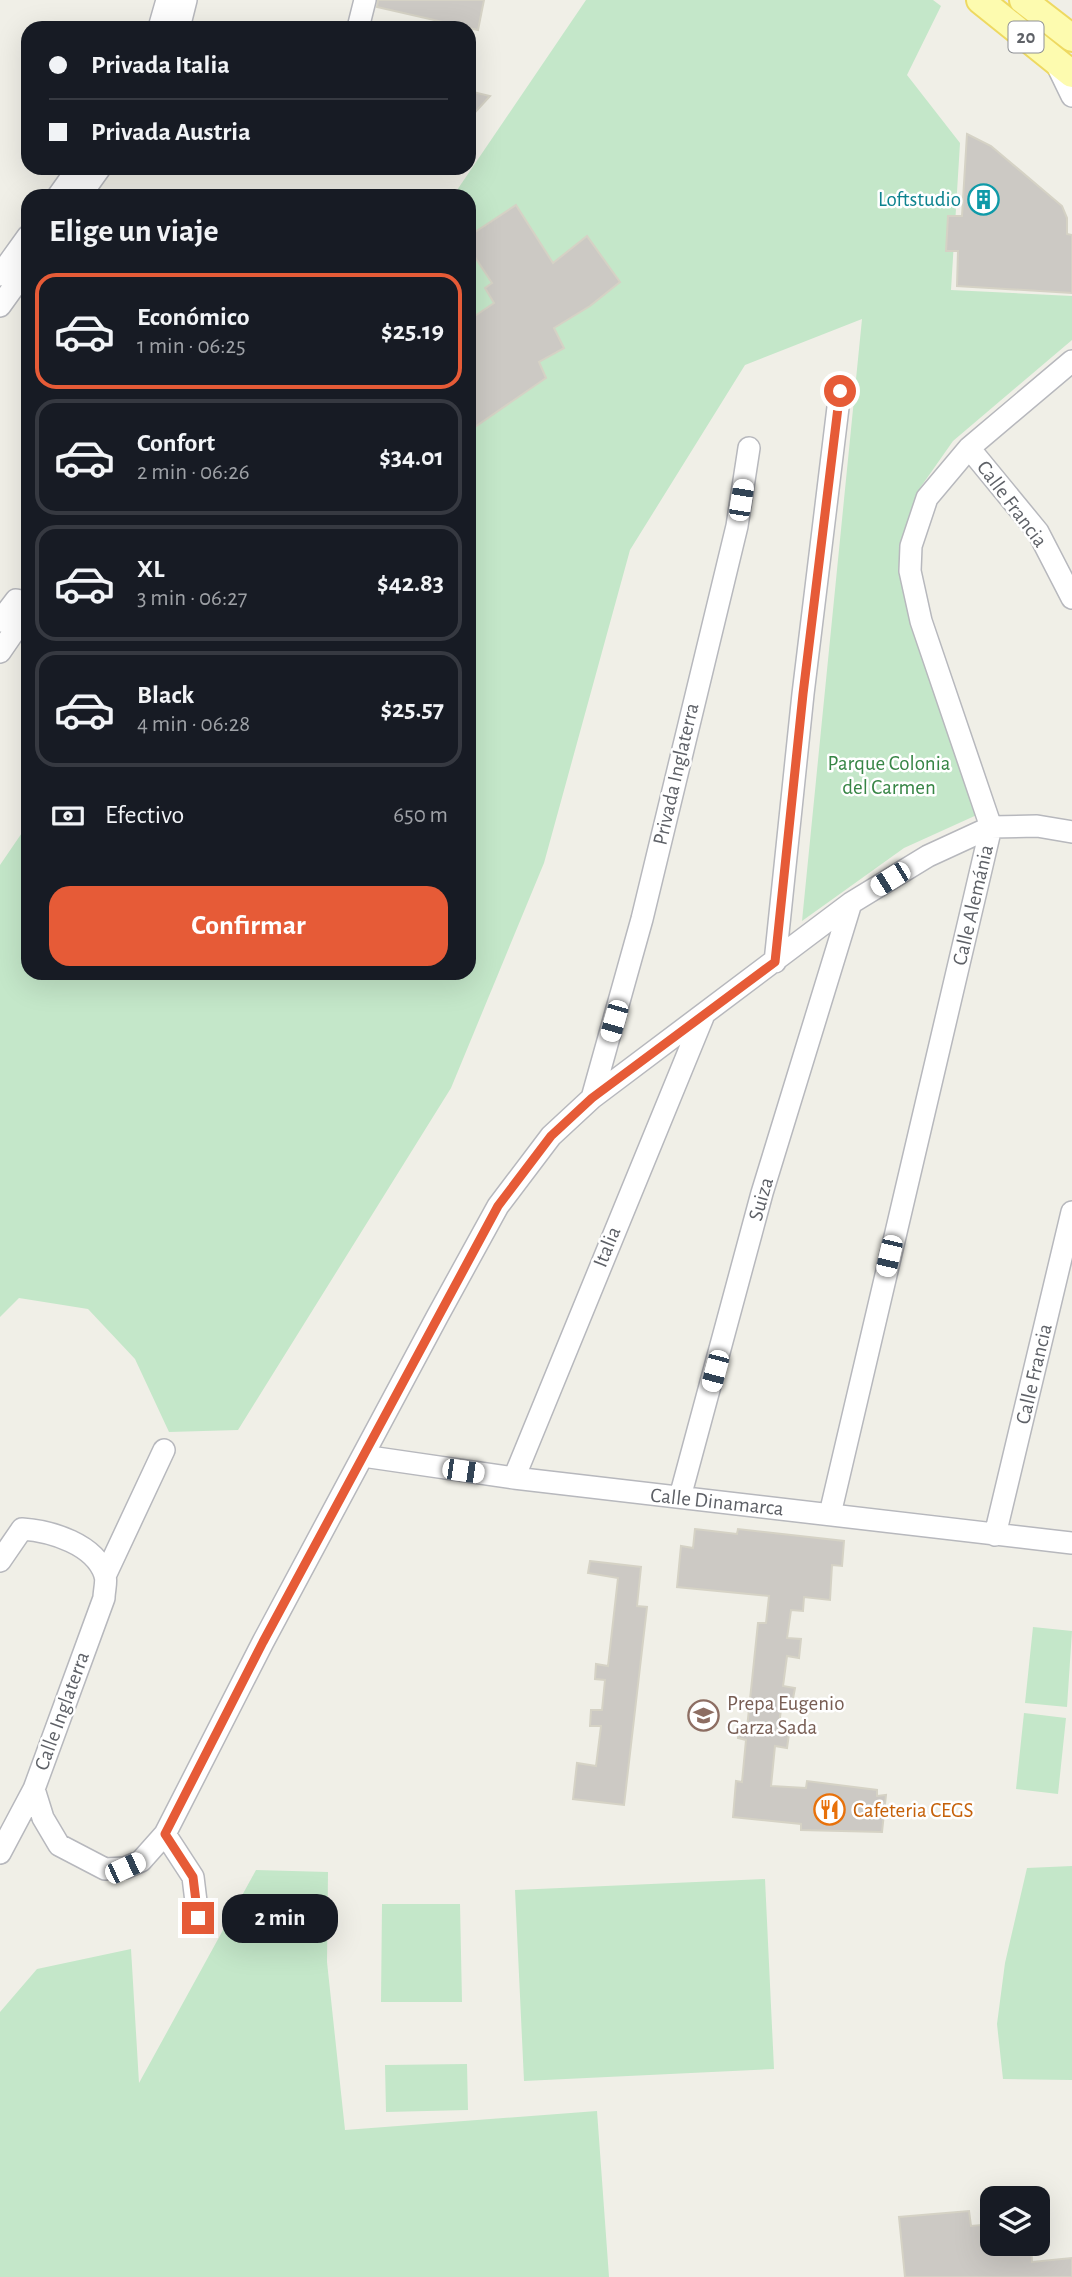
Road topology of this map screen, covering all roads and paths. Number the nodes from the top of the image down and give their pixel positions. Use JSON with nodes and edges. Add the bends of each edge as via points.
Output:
{"nodes":[{"id":1,"x":167,"y":0,"type":"edge"},
{"id":2,"x":186,"y":0,"type":"edge"},
{"id":3,"x":365,"y":0,"type":"edge"},
{"id":4,"x":980,"y":0,"type":"edge"},
{"id":5,"x":1023,"y":0,"type":"edge"},
{"id":6,"x":161,"y":21,"type":"edge"},
{"id":7,"x":181,"y":21,"type":"edge"},
{"id":8,"x":360,"y":21,"type":"edge"},
{"id":9,"x":1072,"y":38,"type":"edge"},
{"id":10,"x":1063,"y":66,"type":"edge"},
{"id":11,"x":1072,"y":96,"type":"edge"},
{"id":12,"x":21,"y":246,"type":"edge"},
{"id":13,"x":0,"y":275,"type":"edge"},
{"id":14,"x":21,"y":277,"type":"edge"},
{"id":15,"x":0,"y":306,"type":"edge"},
{"id":16,"x":1072,"y":361,"type":"edge"},
{"id":17,"x":840,"y":391,"type":"dead end"},
{"id":18,"x":749,"y":448,"type":"dead end"},
{"id":19,"x":969,"y":448,"type":"junction"},
{"id":20,"x":1072,"y":598,"type":"edge"},
{"id":21,"x":21,"y":601,"type":"edge"},
{"id":22,"x":0,"y":621,"type":"edge"},
{"id":23,"x":21,"y":621,"type":"edge"},
{"id":24,"x":0,"y":652,"type":"edge"},
{"id":25,"x":991,"y":827,"type":"junction"},
{"id":26,"x":1072,"y":832,"type":"edge"},
{"id":27,"x":851,"y":903,"type":"junction"},
{"id":28,"x":775,"y":962,"type":"junction"},
{"id":29,"x":703,"y":1016,"type":"junction"},
{"id":30,"x":592,"y":1098,"type":"junction"},
{"id":31,"x":1072,"y":1212,"type":"edge"},
{"id":32,"x":164,"y":1450,"type":"dead end"},
{"id":33,"x":363,"y":1456,"type":"junction"},
{"id":34,"x":513,"y":1478,"type":"junction"},
{"id":35,"x":680,"y":1497,"type":"junction"},
{"id":36,"x":830,"y":1514,"type":"junction"},
{"id":37,"x":22,"y":1529,"type":"junction"},
{"id":38,"x":0,"y":1534,"type":"edge"},
{"id":39,"x":995,"y":1535,"type":"junction"},
{"id":40,"x":1072,"y":1543,"type":"edge"},
{"id":41,"x":0,"y":1561,"type":"edge"},
{"id":42,"x":105,"y":1576,"type":"junction"},
{"id":43,"x":34,"y":1789,"type":"junction"},
{"id":44,"x":165,"y":1834,"type":"junction"},
{"id":45,"x":0,"y":1853,"type":"edge"},
{"id":46,"x":198,"y":1918,"type":"dead end"}],
"edges":[{"from":1,"to":6,"type":"street"},
{"from":2,"to":7,"type":"street"},
{"from":3,"to":8,"type":"street"},
{"from":4,"to":10,"type":"main road","number":"20"},
{"from":5,"to":9,"type":"main road","number":"20"},
{"from":10,"to":11,"type":"street"},
{"from":12,"to":13,"type":"street"},
{"from":14,"to":15,"type":"street"},
{"from":16,"to":19,"type":"street","name":"Calle Alemánia"},
{"from":17,"to":28,"type":"street"},
{"from":18,"to":30,"type":"street","name":"Privada Inglaterra","via":[[737,526],[642,919]]},
{"from":19,"to":20,"type":"street","name":"Calle Francia","via":[[1038,532]]},
{"from":19,"to":25,"type":"street","name":"Calle Alemánia","via":[[927,498],[911,546],[910,571],[921,621]]},
{"from":21,"to":22,"type":"street","via":[[16,600]]},
{"from":23,"to":24,"type":"street"},
{"from":25,"to":26,"type":"street","via":[[1037,826]]},
{"from":25,"to":27,"type":"street","name":"Calle Inglaterra","via":[[928,856]]},
{"from":25,"to":36,"type":"street","name":"Calle Alemánia"},
{"from":27,"to":28,"type":"street","name":"Calle Inglaterra"},
{"from":27,"to":35,"type":"street","name":"Suiza","via":[[762,1193]]},
{"from":28,"to":29,"type":"street","name":"Calle Inglaterra"},
{"from":29,"to":30,"type":"street","name":"Calle Inglaterra"},
{"from":29,"to":34,"type":"street","name":"Italia"},
{"from":30,"to":33,"type":"street","name":"Calle Inglaterra","via":[[551,1136],[498,1206]]},
{"from":31,"to":39,"type":"street","name":"Calle Francia"},
{"from":32,"to":42,"type":"street","name":"Calle Inglaterra"},
{"from":33,"to":34,"type":"street","name":"Calle Dinamarca"},
{"from":33,"to":44,"type":"street","name":"Calle Inglaterra"},
{"from":34,"to":35,"type":"street","name":"Calle Dinamarca"},
{"from":35,"to":36,"type":"street","name":"Calle Dinamarca"},
{"from":36,"to":39,"type":"street","name":"Calle Dinamarca"},
{"from":37,"to":38,"type":"street"},
{"from":37,"to":41,"type":"street"},
{"from":37,"to":42,"type":"street","via":[[47,1530],[90,1554]]},
{"from":39,"to":40,"type":"street","name":"Calle Dinamarca"},
{"from":42,"to":43,"type":"street","name":"Calle Inglaterra","via":[[104,1598]]},
{"from":43,"to":44,"type":"street","name":"Calle Inglaterra","via":[[58,1845],[105,1868],[125,1868],[141,1861]]},
{"from":43,"to":45,"type":"street"},
{"from":44,"to":46,"type":"street","via":[[193,1877]]}]}
